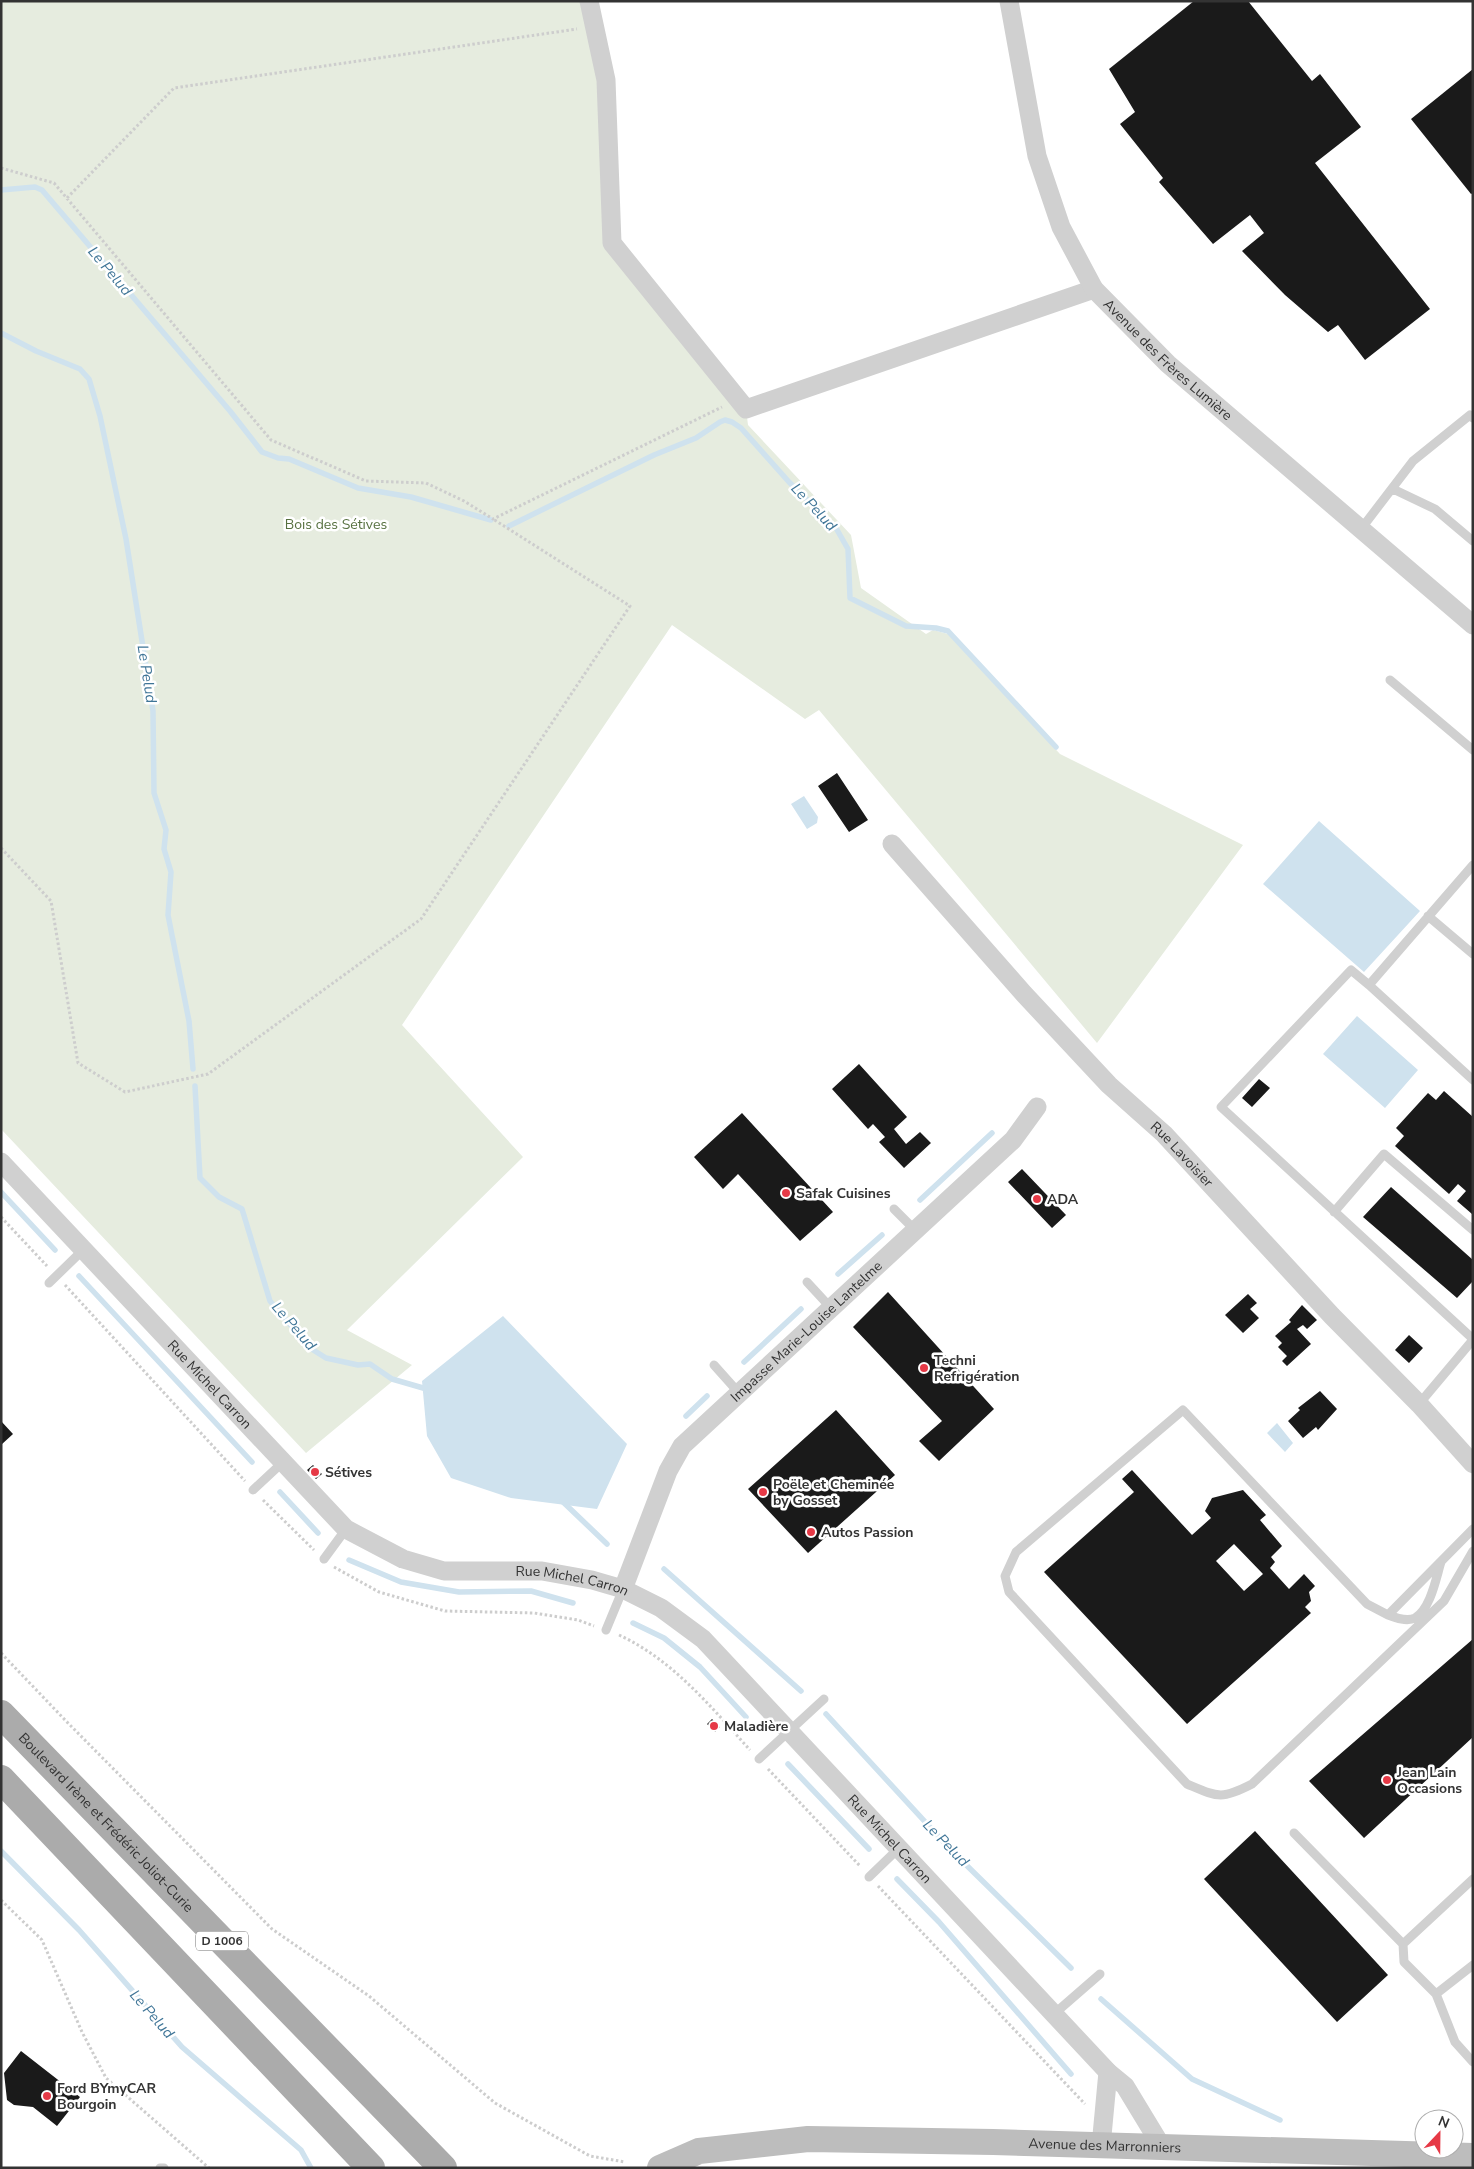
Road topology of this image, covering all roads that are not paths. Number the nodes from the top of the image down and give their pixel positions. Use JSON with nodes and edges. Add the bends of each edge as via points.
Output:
{"nodes":[{"id":1,"x":589,"y":1,"type":"edge"},
{"id":2,"x":1009,"y":1,"type":"edge"},
{"id":3,"x":1094,"y":289,"type":"junction"},
{"id":4,"x":1473,"y":418,"type":"edge"},
{"id":5,"x":1393,"y":489,"type":"junction"},
{"id":6,"x":1361,"y":529,"type":"junction"},
{"id":7,"x":1473,"y":541,"type":"edge"},
{"id":8,"x":1473,"y":625,"type":"edge"},
{"id":9,"x":1390,"y":680,"type":"dead end"},
{"id":10,"x":1473,"y":750,"type":"edge"},
{"id":11,"x":892,"y":844,"type":"dead end"},
{"id":12,"x":1473,"y":865,"type":"edge"},
{"id":13,"x":1428,"y":916,"type":"junction"},
{"id":14,"x":1473,"y":954,"type":"edge"},
{"id":15,"x":1369,"y":985,"type":"junction"},
{"id":16,"x":1473,"y":1080,"type":"edge"},
{"id":17,"x":1038,"y":1107,"type":"dead end"},
{"id":18,"x":1,"y":1162,"type":"edge"},
{"id":19,"x":894,"y":1209,"type":"dead end"},
{"id":20,"x":1334,"y":1212,"type":"junction"},
{"id":21,"x":915,"y":1230,"type":"junction"},
{"id":22,"x":1473,"y":1230,"type":"edge"},
{"id":23,"x":83,"y":1250,"type":"junction"},
{"id":24,"x":807,"y":1282,"type":"dead end"},
{"id":25,"x":49,"y":1283,"type":"dead end"},
{"id":26,"x":831,"y":1308,"type":"junction"},
{"id":27,"x":1472,"y":1340,"type":"edge"},
{"id":28,"x":714,"y":1365,"type":"dead end"},
{"id":29,"x":739,"y":1393,"type":"junction"},
{"id":30,"x":1419,"y":1404,"type":"junction"},
{"id":31,"x":282,"y":1462,"type":"junction"},
{"id":32,"x":1473,"y":1464,"type":"edge"},
{"id":33,"x":253,"y":1490,"type":"road end"},
{"id":34,"x":1473,"y":1529,"type":"edge"},
{"id":35,"x":346,"y":1530,"type":"junction"},
{"id":36,"x":1473,"y":1551,"type":"edge"},
{"id":37,"x":324,"y":1559,"type":"road end"},
{"id":38,"x":1442,"y":1559,"type":"junction"},
{"id":39,"x":623,"y":1589,"type":"junction"},
{"id":40,"x":1388,"y":1615,"type":"junction"},
{"id":41,"x":606,"y":1630,"type":"road end"},
{"id":42,"x":824,"y":1699,"type":"dead end"},
{"id":43,"x":1,"y":1714,"type":"edge"},
{"id":44,"x":789,"y":1732,"type":"junction"},
{"id":45,"x":759,"y":1759,"type":"road end"},
{"id":46,"x":1,"y":1779,"type":"edge"},
{"id":47,"x":1294,"y":1833,"type":"dead end"},
{"id":48,"x":898,"y":1849,"type":"junction"},
{"id":49,"x":869,"y":1876,"type":"road end"},
{"id":50,"x":1473,"y":1879,"type":"edge"},
{"id":51,"x":1403,"y":1944,"type":"junction"},
{"id":52,"x":1473,"y":1965,"type":"edge"},
{"id":53,"x":1100,"y":1974,"type":"dead end"},
{"id":54,"x":1436,"y":1994,"type":"junction"},
{"id":55,"x":1054,"y":2014,"type":"junction"},
{"id":56,"x":1473,"y":2062,"type":"edge"},
{"id":57,"x":1108,"y":2072,"type":"junction"},
{"id":58,"x":1101,"y":2146,"type":"junction"},
{"id":59,"x":736,"y":2147,"type":"junction"},
{"id":60,"x":1162,"y":2148,"type":"junction"},
{"id":61,"x":1473,"y":2156,"type":"edge"},
{"id":62,"x":1339,"y":2160,"type":"edge"},
{"id":63,"x":160,"y":2168,"type":"edge"},
{"id":64,"x":164,"y":2168,"type":"edge"},
{"id":65,"x":371,"y":2168,"type":"edge"},
{"id":66,"x":443,"y":2168,"type":"edge"},
{"id":67,"x":660,"y":2168,"type":"edge"},
{"id":68,"x":690,"y":2168,"type":"edge"}],
"edges":[{"from":1,"to":3,"type":"street","via":[[606,80],[612,243],[746,409]]},
{"from":2,"to":3,"type":"street","name":"Avenue des Frères Lumière","via":[[1037,156],[1061,227]]},
{"from":3,"to":6,"type":"street","name":"Avenue des Frères Lumière","via":[[1168,364]]},
{"from":4,"to":5,"type":"lane","via":[[1470,415],[1413,461]]},
{"from":5,"to":6,"type":"lane"},
{"from":5,"to":7,"type":"lane","via":[[1435,509]]},
{"from":6,"to":8,"type":"street","name":"Avenue des Frères Lumière"},
{"from":9,"to":10,"type":"lane"},
{"from":11,"to":30,"type":"street","name":"Rue Lavoisier","via":[[1109,1085],[1164,1134],[1332,1316]]},
{"from":12,"to":13,"type":"lane"},
{"from":13,"to":14,"type":"lane"},
{"from":13,"to":15,"type":"lane"},
{"from":15,"to":16,"type":"lane"},
{"from":15,"to":20,"type":"lane","via":[[1351,970],[1221,1107]]},
{"from":17,"to":21,"type":"street","name":"Impasse Marie-Louise Lantelme","via":[[1013,1140]]},
{"from":18,"to":23,"type":"street","name":"Rue Michel Carron"},
{"from":19,"to":21,"type":"lane"},
{"from":20,"to":22,"type":"lane","via":[[1384,1154]]},
{"from":20,"to":27,"type":"lane"},
{"from":21,"to":26,"type":"street","name":"Impasse Marie-Louise Lantelme"},
{"from":23,"to":25,"type":"lane"},
{"from":23,"to":31,"type":"street","name":"Rue Michel Carron"},
{"from":24,"to":26,"type":"lane"},
{"from":26,"to":29,"type":"street","name":"Impasse Marie-Louise Lantelme"},
{"from":27,"to":30,"type":"lane"},
{"from":28,"to":29,"type":"lane"},
{"from":29,"to":39,"type":"street","name":"Impasse Marie-Louise Lantelme","via":[[682,1446],[668,1471]]},
{"from":30,"to":32,"type":"street","name":"Rue Lavoisier"},
{"from":31,"to":33,"type":"lane"},
{"from":31,"to":35,"type":"street","name":"Rue Michel Carron"},
{"from":34,"to":38,"type":"lane"},
{"from":35,"to":37,"type":"lane"},
{"from":35,"to":39,"type":"street","name":"Rue Michel Carron","via":[[403,1559],[444,1571],[542,1572]]},
{"from":36,"to":40,"type":"lane","via":[[1444,1601],[1252,1784],[1230,1795],[1214,1796],[1187,1784],[1009,1592],[1005,1576],[1016,1552],[1183,1410],[1368,1604]]},
{"from":38,"to":40,"type":"lane"},
{"from":38,"to":40,"type":"lane","via":[[1431,1597],[1416,1617],[1408,1620]]},
{"from":39,"to":41,"type":"lane"},
{"from":39,"to":44,"type":"street","name":"Rue Michel Carron","via":[[661,1608],[703,1639]]},
{"from":42,"to":44,"type":"lane"},
{"from":43,"to":66,"type":"main road","name":"Boulevard Irène et Frédéric Joliot-Curie","number":"D 1006"},
{"from":44,"to":45,"type":"lane"},
{"from":44,"to":48,"type":"street","name":"Rue Michel Carron"},
{"from":46,"to":65,"type":"main road"},
{"from":47,"to":51,"type":"lane"},
{"from":48,"to":49,"type":"lane"},
{"from":48,"to":55,"type":"street","name":"Rue Michel Carron"},
{"from":50,"to":51,"type":"lane"},
{"from":51,"to":54,"type":"lane","via":[[1404,1962]]},
{"from":52,"to":54,"type":"lane"},
{"from":53,"to":55,"type":"lane"},
{"from":54,"to":56,"type":"lane","via":[[1455,2042]]},
{"from":55,"to":57,"type":"street","name":"Rue Michel Carron"},
{"from":57,"to":58,"type":"street"},
{"from":57,"to":60,"type":"street","name":"Rue Michel Carron","via":[[1125,2086]]},
{"from":58,"to":59,"type":"main road","name":"Avenue des Marronniers","via":[[808,2139]]},
{"from":58,"to":60,"type":"main road","name":"Avenue des Marronniers"},
{"from":59,"to":67,"type":"main road","name":"Avenue des Marronniers","via":[[699,2151]]},
{"from":59,"to":68,"type":"main road","name":"Avenue des Marronniers"},
{"from":60,"to":62,"type":"main road","name":"Avenue des Marronniers"},
{"from":61,"to":62,"type":"main road","name":"Avenue des Marronniers"},
{"from":63,"to":64,"type":"lane"}]}
